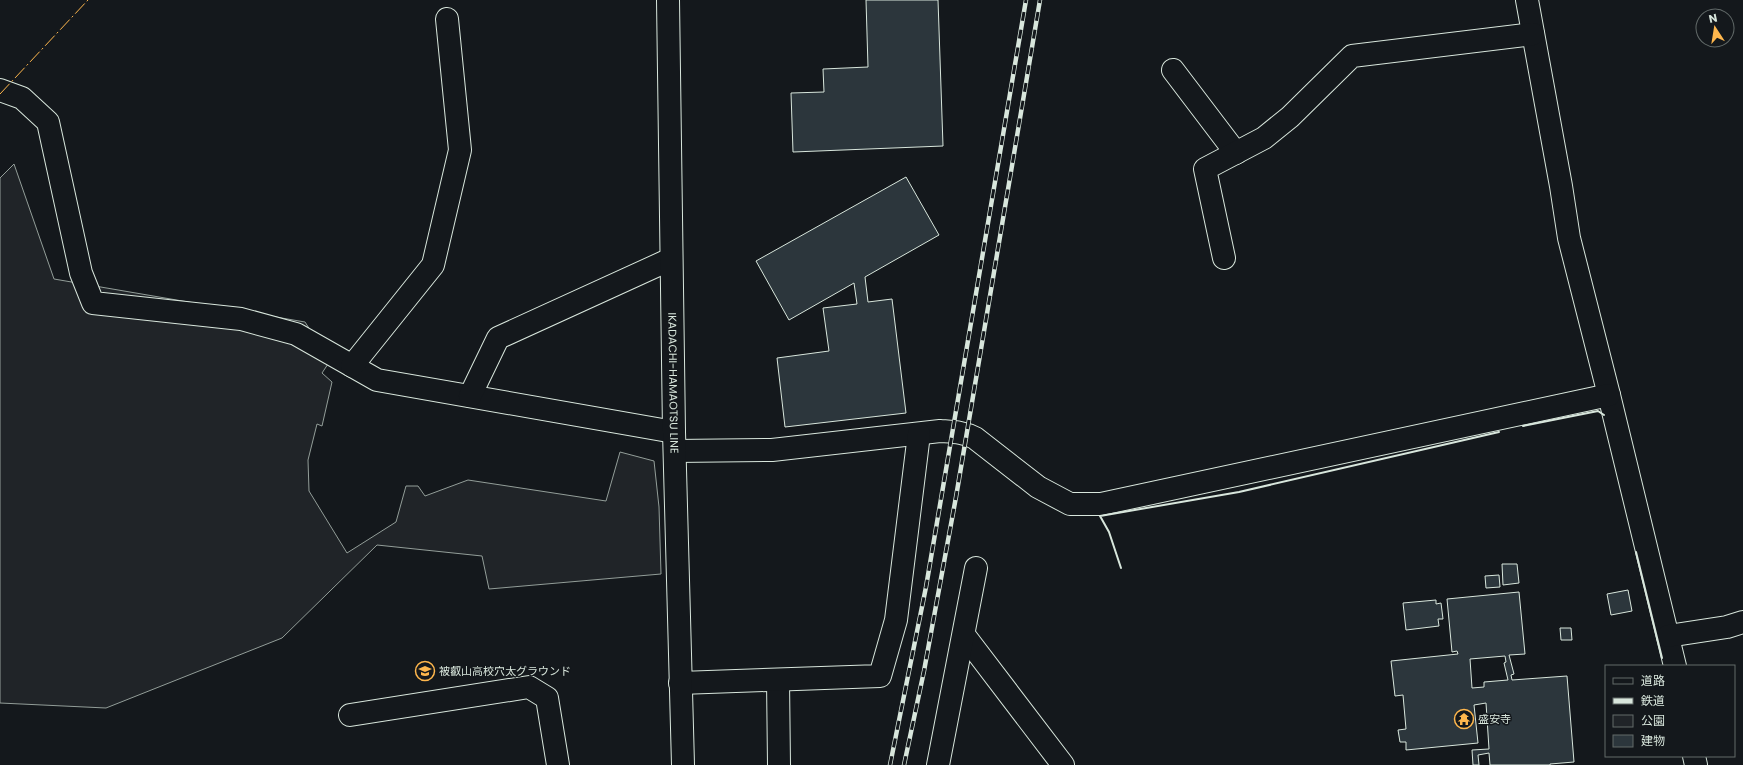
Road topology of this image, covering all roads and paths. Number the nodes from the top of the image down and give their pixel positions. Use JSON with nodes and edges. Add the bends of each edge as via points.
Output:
{"nodes":[{"id":1,"x":668,"y":0,"type":"edge"},
{"id":2,"x":1527,"y":0,"type":"edge"},
{"id":3,"x":446,"y":20,"type":"dead end"},
{"id":4,"x":1534,"y":34,"type":"junction"},
{"id":5,"x":1173,"y":70,"type":"dead end"},
{"id":6,"x":0,"y":90,"type":"edge"},
{"id":7,"x":1236,"y":153,"type":"junction"},
{"id":8,"x":1224,"y":258,"type":"dead end"},
{"id":9,"x":671,"y":259,"type":"junction"},
{"id":10,"x":352,"y":366,"type":"junction"},
{"id":11,"x":1609,"y":395,"type":"junction"},
{"id":12,"x":470,"y":396,"type":"junction"},
{"id":13,"x":919,"y":434,"type":"junction"},
{"id":14,"x":674,"y":441,"type":"junction"},
{"id":15,"x":976,"y":568,"type":"dead end"},
{"id":16,"x":1743,"y":622,"type":"edge"},
{"id":17,"x":964,"y":634,"type":"junction"},
{"id":18,"x":1668,"y":636,"type":"junction"},
{"id":19,"x":1675,"y":665,"type":"edge"},
{"id":20,"x":778,"y":680,"type":"junction"},
{"id":21,"x":680,"y":683,"type":"junction"},
{"id":22,"x":350,"y":715,"type":"dead end"},
{"id":23,"x":558,"y":765,"type":"edge"},
{"id":24,"x":682,"y":765,"type":"edge"},
{"id":25,"x":778,"y":765,"type":"edge"},
{"id":26,"x":938,"y":765,"type":"edge"},
{"id":27,"x":1063,"y":765,"type":"edge"}],
"edges":[{"from":1,"to":9,"type":"street","name":"IKADACHI-HAMAOTSU LINE"},
{"from":2,"to":4,"type":"street"},
{"from":3,"to":10,"type":"street","via":[[460,150],[433,265]]},
{"from":4,"to":7,"type":"street","via":[[1352,56],[1290,118],[1264,138]]},
{"from":4,"to":11,"type":"street","via":[[1569,238]]},
{"from":5,"to":7,"type":"street"},
{"from":6,"to":10,"type":"street","via":[[22,98],[48,122],[81,273],[93,303],[241,319],[296,334]]},
{"from":7,"to":8,"type":"street","via":[[1205,169]]},
{"from":9,"to":12,"type":"street","via":[[498,338]]},
{"from":9,"to":14,"type":"street","name":"IKADACHI-HAMAOTSU LINE"},
{"from":10,"to":12,"type":"street","via":[[377,380]]},
{"from":11,"to":13,"type":"street","via":[[1101,504],[1070,504],[1038,486],[975,438],[966,434],[940,431]]},
{"from":11,"to":18,"type":"street"},
{"from":12,"to":14,"type":"street"},
{"from":13,"to":14,"type":"street","via":[[772,450]]},
{"from":13,"to":20,"type":"street","via":[[896,620],[880,676]]},
{"from":14,"to":21,"type":"street","name":"IKADACHI-HAMAOTSU LINE"},
{"from":15,"to":17,"type":"street"},
{"from":16,"to":18,"type":"street"},
{"from":17,"to":26,"type":"street"},
{"from":17,"to":27,"type":"street"},
{"from":18,"to":19,"type":"street"},
{"from":20,"to":21,"type":"street"},
{"from":20,"to":25,"type":"street"},
{"from":21,"to":24,"type":"street","name":"IKADACHI-HAMAOTSU LINE"},
{"from":22,"to":23,"type":"street","via":[[529,687],[547,698]]}]}
